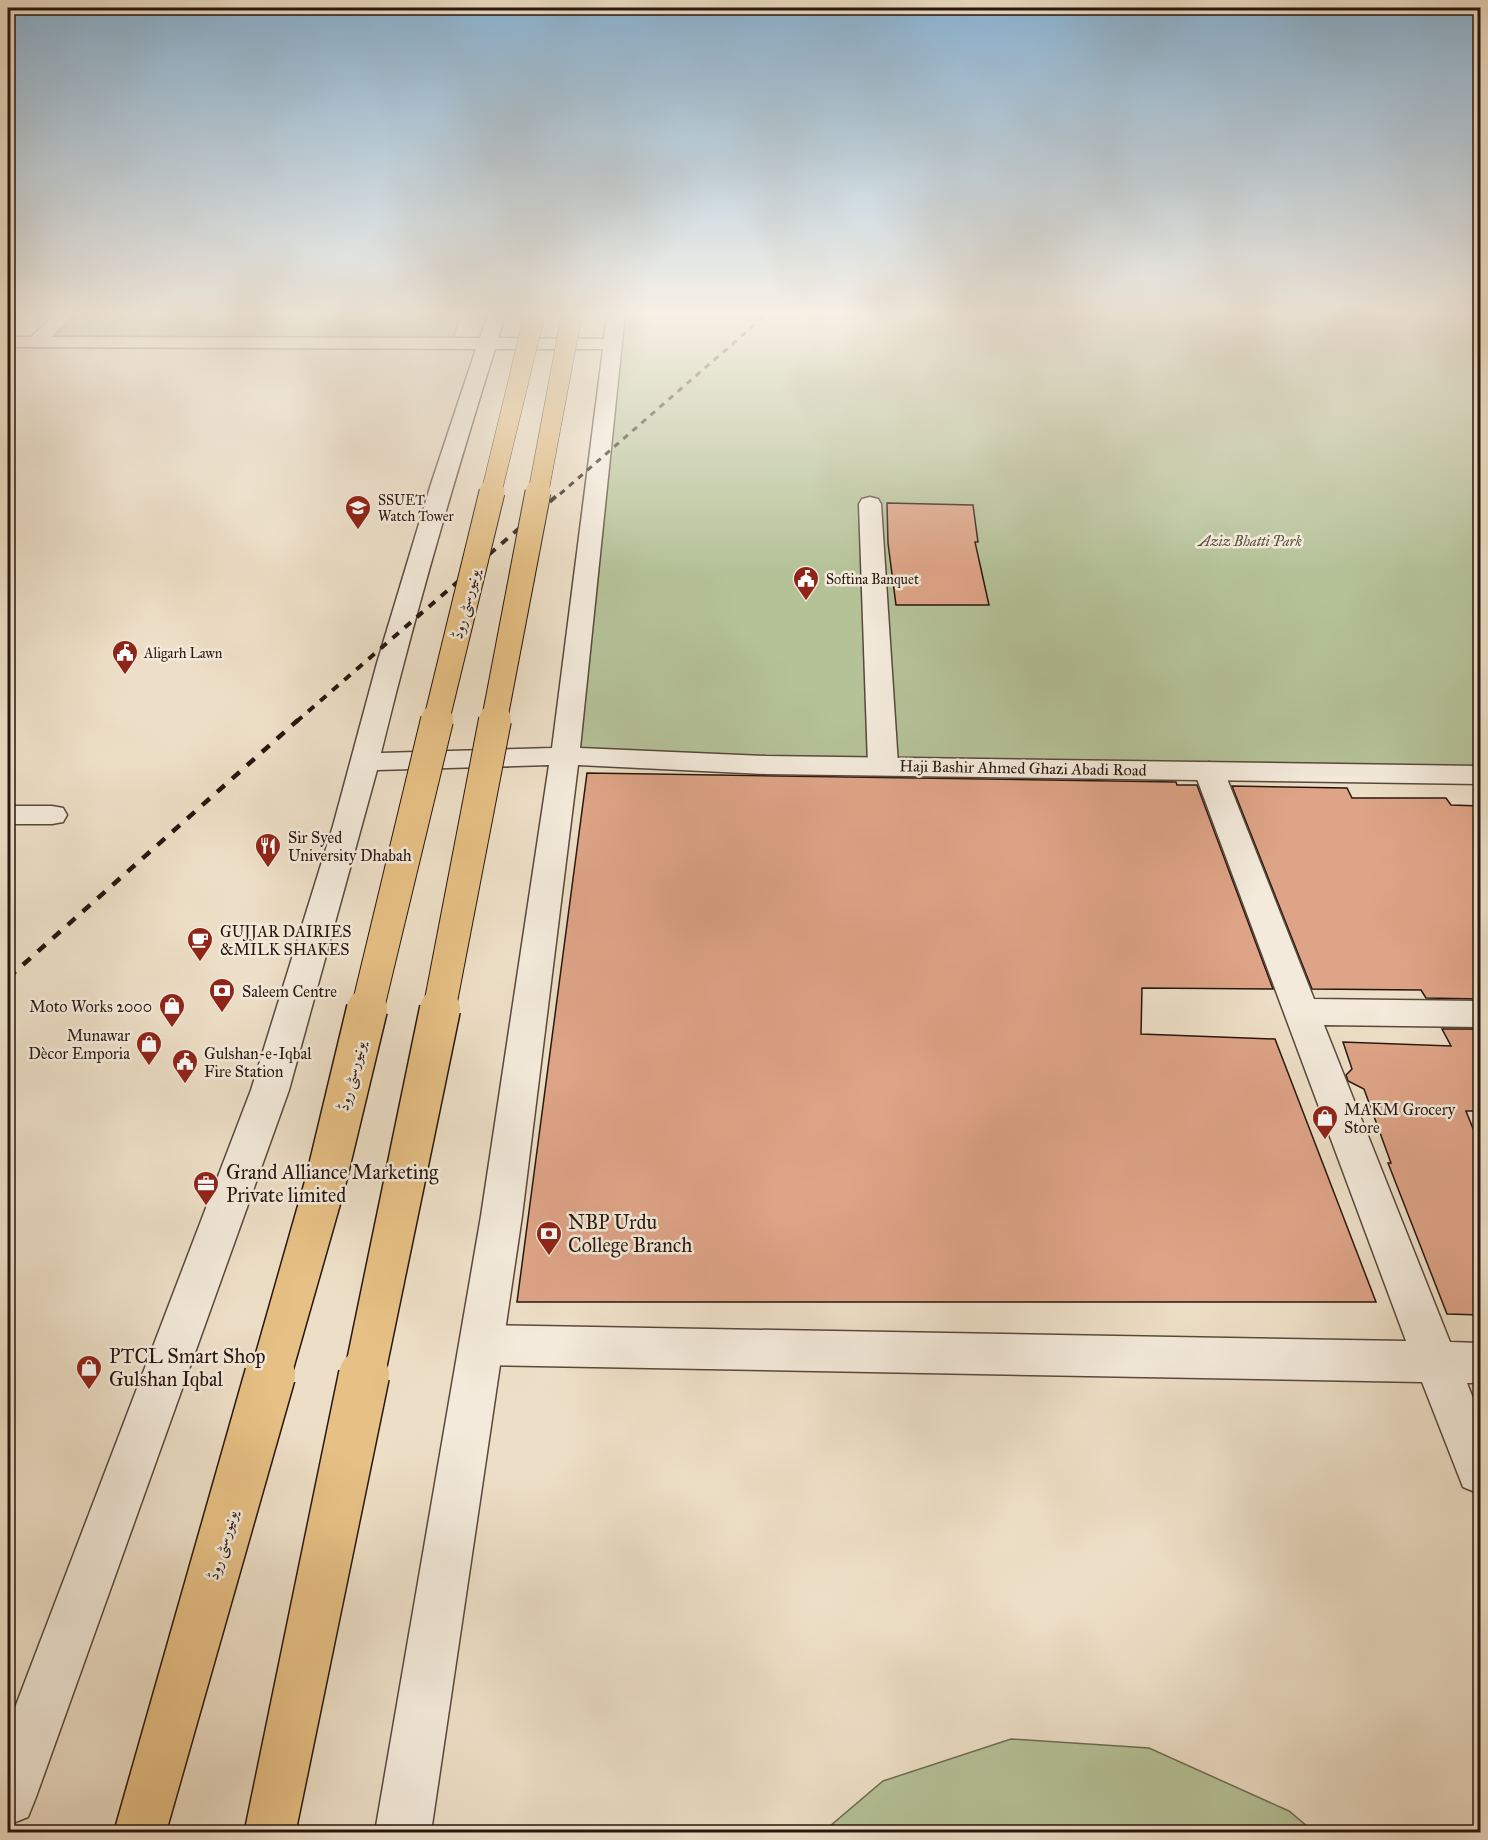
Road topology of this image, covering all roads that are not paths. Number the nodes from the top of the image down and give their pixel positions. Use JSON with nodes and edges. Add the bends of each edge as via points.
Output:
{"nodes":[{"id":1,"x":469,"y":399,"type":"edge"},
{"id":2,"x":515,"y":399,"type":"edge"},
{"id":3,"x":556,"y":399,"type":"edge"},
{"id":4,"x":607,"y":399,"type":"edge"},
{"id":5,"x":870,"y":504,"type":"dead end"},
{"id":6,"x":566,"y":756,"type":"junction"},
{"id":7,"x":366,"y":762,"type":"junction"},
{"id":8,"x":883,"y":765,"type":"junction"},
{"id":9,"x":1209,"y":771,"type":"junction"},
{"id":10,"x":1480,"y":775,"type":"edge"},
{"id":11,"x":8,"y":815,"type":"edge"},
{"id":12,"x":52,"y":815,"type":"dead end"},
{"id":13,"x":1303,"y":1012,"type":"junction"},
{"id":14,"x":1480,"y":1014,"type":"edge"},
{"id":15,"x":482,"y":1345,"type":"junction"},
{"id":16,"x":1436,"y":1362,"type":"junction"},
{"id":17,"x":1480,"y":1363,"type":"edge"},
{"id":18,"x":1480,"y":1471,"type":"edge"},
{"id":19,"x":8,"y":1797,"type":"edge"},
{"id":20,"x":140,"y":1833,"type":"edge"},
{"id":21,"x":270,"y":1833,"type":"edge"},
{"id":22,"x":403,"y":1833,"type":"edge"}],
"edges":[{"from":1,"to":7,"type":"street","via":[[390,663]]},
{"from":2,"to":20,"type":"main road","name":"یونیورسٹی روڈ","bridge":true,"via":[[325,1184]]},
{"from":3,"to":21,"type":"main road","bridge":true,"via":[[444,988]]},
{"from":4,"to":6,"type":"street"},
{"from":5,"to":8,"type":"street"},
{"from":6,"to":7,"type":"street","name":"Haji Bashir Ahmed Ghazi Abadi Road"},
{"from":6,"to":8,"type":"street","name":"Haji Bashir Ahmed Ghazi Abadi Road","via":[[766,765]]},
{"from":6,"to":15,"type":"street"},
{"from":7,"to":19,"type":"street","via":[[270,1090]]},
{"from":8,"to":9,"type":"street","name":"Haji Bashir Ahmed Ghazi Abadi Road"},
{"from":9,"to":10,"type":"street","name":"Haji Bashir Ahmed Ghazi Abadi Road"},
{"from":9,"to":13,"type":"street"},
{"from":11,"to":12,"type":"street"},
{"from":13,"to":14,"type":"street"},
{"from":13,"to":16,"type":"street"},
{"from":15,"to":16,"type":"street"},
{"from":15,"to":22,"type":"street"},
{"from":16,"to":17,"type":"street"},
{"from":16,"to":18,"type":"street"}]}
